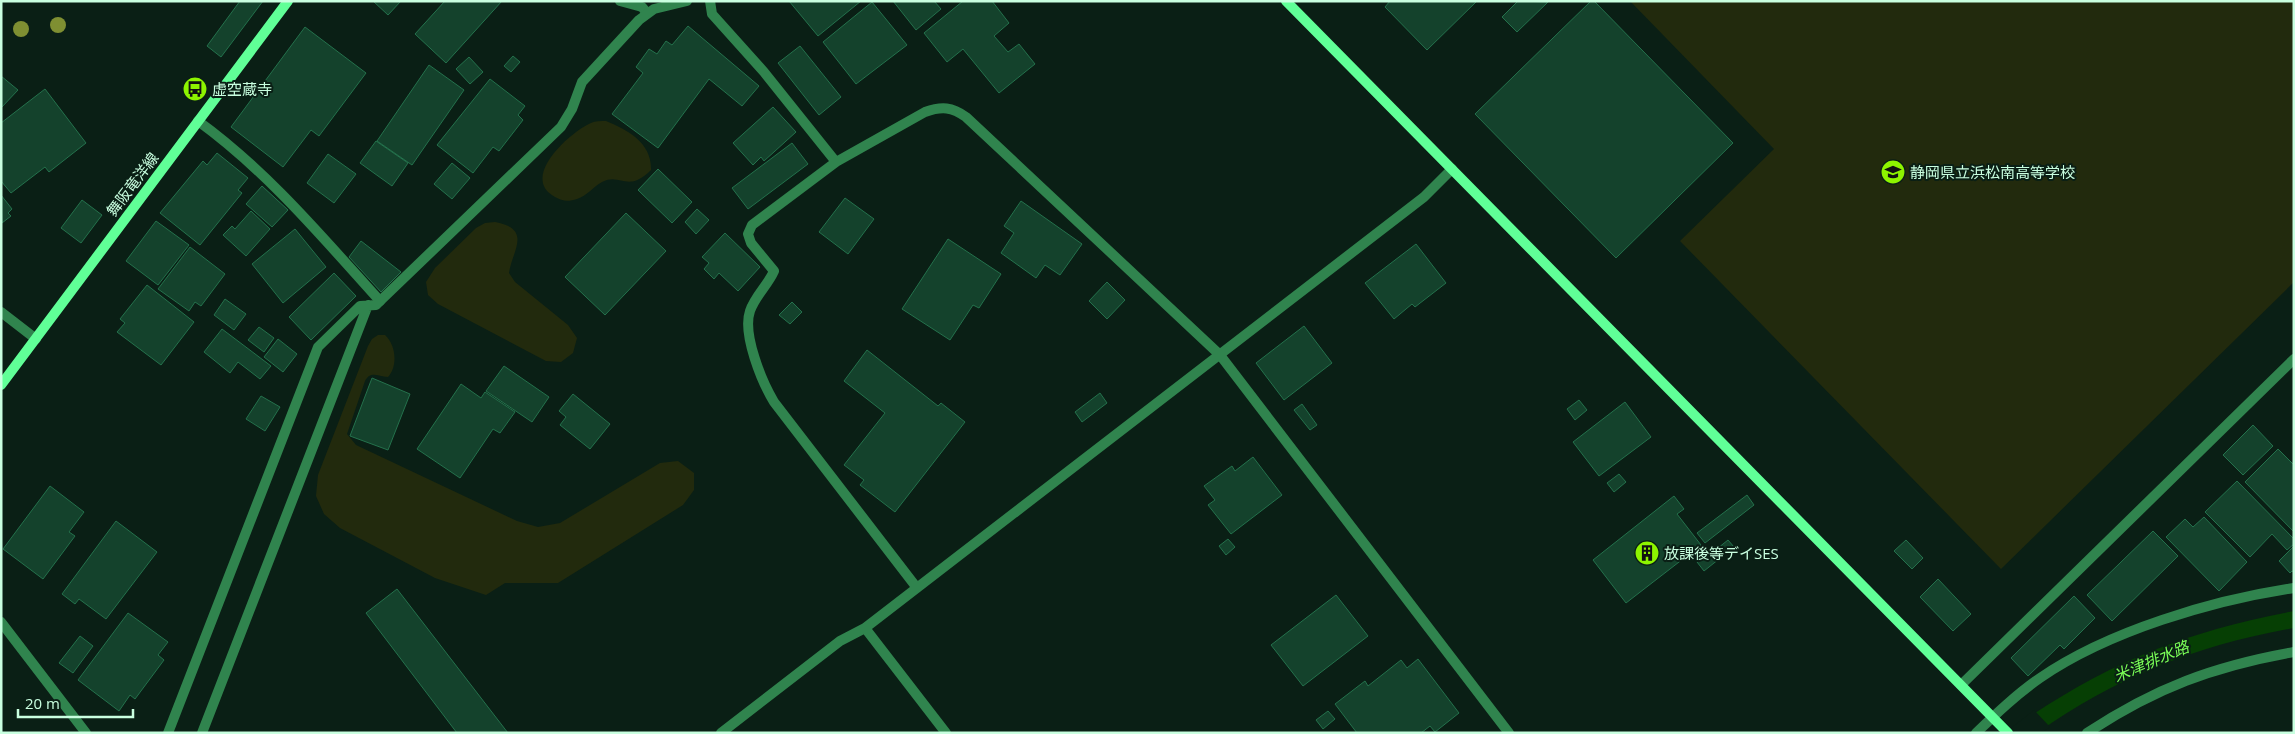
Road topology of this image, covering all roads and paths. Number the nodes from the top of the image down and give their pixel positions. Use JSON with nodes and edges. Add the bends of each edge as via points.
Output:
{"nodes":[{"id":1,"x":288,"y":1,"type":"edge"},
{"id":2,"x":620,"y":1,"type":"edge"},
{"id":3,"x":687,"y":1,"type":"edge"},
{"id":4,"x":710,"y":1,"type":"edge"},
{"id":5,"x":1286,"y":1,"type":"edge"},
{"id":6,"x":646,"y":14,"type":"junction"},
{"id":7,"x":198,"y":121,"type":"junction"},
{"id":8,"x":836,"y":162,"type":"junction"},
{"id":9,"x":1452,"y":169,"type":"junction"},
{"id":10,"x":380,"y":301,"type":"junction"},
{"id":11,"x":368,"y":306,"type":"junction"},
{"id":12,"x":1,"y":312,"type":"edge"},
{"id":13,"x":36,"y":339,"type":"junction"},
{"id":14,"x":1220,"y":355,"type":"junction"},
{"id":15,"x":2294,"y":359,"type":"edge"},
{"id":16,"x":1,"y":385,"type":"edge"},
{"id":17,"x":917,"y":588,"type":"junction"},
{"id":18,"x":2294,"y":588,"type":"edge"},
{"id":19,"x":1,"y":622,"type":"edge"},
{"id":20,"x":865,"y":628,"type":"junction"},
{"id":21,"x":2294,"y":652,"type":"edge"},
{"id":22,"x":1961,"y":685,"type":"junction"},
{"id":23,"x":1994,"y":719,"type":"junction"},
{"id":24,"x":80,"y":731,"type":"edge"},
{"id":25,"x":168,"y":733,"type":"edge"},
{"id":26,"x":202,"y":733,"type":"edge"},
{"id":27,"x":721,"y":733,"type":"edge"},
{"id":28,"x":946,"y":733,"type":"edge"},
{"id":29,"x":1509,"y":733,"type":"edge"},
{"id":30,"x":1976,"y":733,"type":"edge"},
{"id":31,"x":2008,"y":733,"type":"edge"},
{"id":32,"x":2088,"y":733,"type":"edge"}],
"edges":[{"from":1,"to":7,"type":"street","name":"舞阪竜洋線"},
{"from":2,"to":6,"type":"street","via":[[642,7]]},
{"from":3,"to":6,"type":"street"},
{"from":4,"to":8,"type":"street","via":[[712,14],[764,72]]},
{"from":5,"to":9,"type":"street"},
{"from":6,"to":10,"type":"street","via":[[582,82],[561,127]]},
{"from":7,"to":10,"type":"street","via":[[220,137],[290,202]]},
{"from":7,"to":13,"type":"street","name":"舞阪竜洋線"},
{"from":8,"to":14,"type":"street","via":[[925,112],[940,107],[954,109]]},
{"from":8,"to":17,"type":"street","via":[[752,225],[748,234],[751,243],[774,271],[750,312],[748,321],[754,354],[758,371],[774,402]]},
{"from":9,"to":14,"type":"street","via":[[1424,197]]},
{"from":9,"to":22,"type":"street"},
{"from":10,"to":11,"type":"street"},
{"from":11,"to":25,"type":"street","via":[[360,306],[318,347]]},
{"from":11,"to":26,"type":"street"},
{"from":12,"to":13,"type":"street"},
{"from":13,"to":16,"type":"street","name":"舞阪竜洋線"},
{"from":14,"to":17,"type":"street"},
{"from":14,"to":29,"type":"street"},
{"from":15,"to":22,"type":"street"},
{"from":17,"to":20,"type":"street"},
{"from":18,"to":23,"type":"street","via":[[2240,597],[2138,629],[2089,650],[2042,676],[2018,694]]},
{"from":19,"to":24,"type":"street"},
{"from":20,"to":27,"type":"street","via":[[840,641]]},
{"from":20,"to":28,"type":"street"},
{"from":21,"to":32,"type":"street","via":[[2207,672],[2162,689],[2120,711]]},
{"from":22,"to":23,"type":"street"},
{"from":23,"to":30,"type":"street"},
{"from":23,"to":31,"type":"street"}]}
